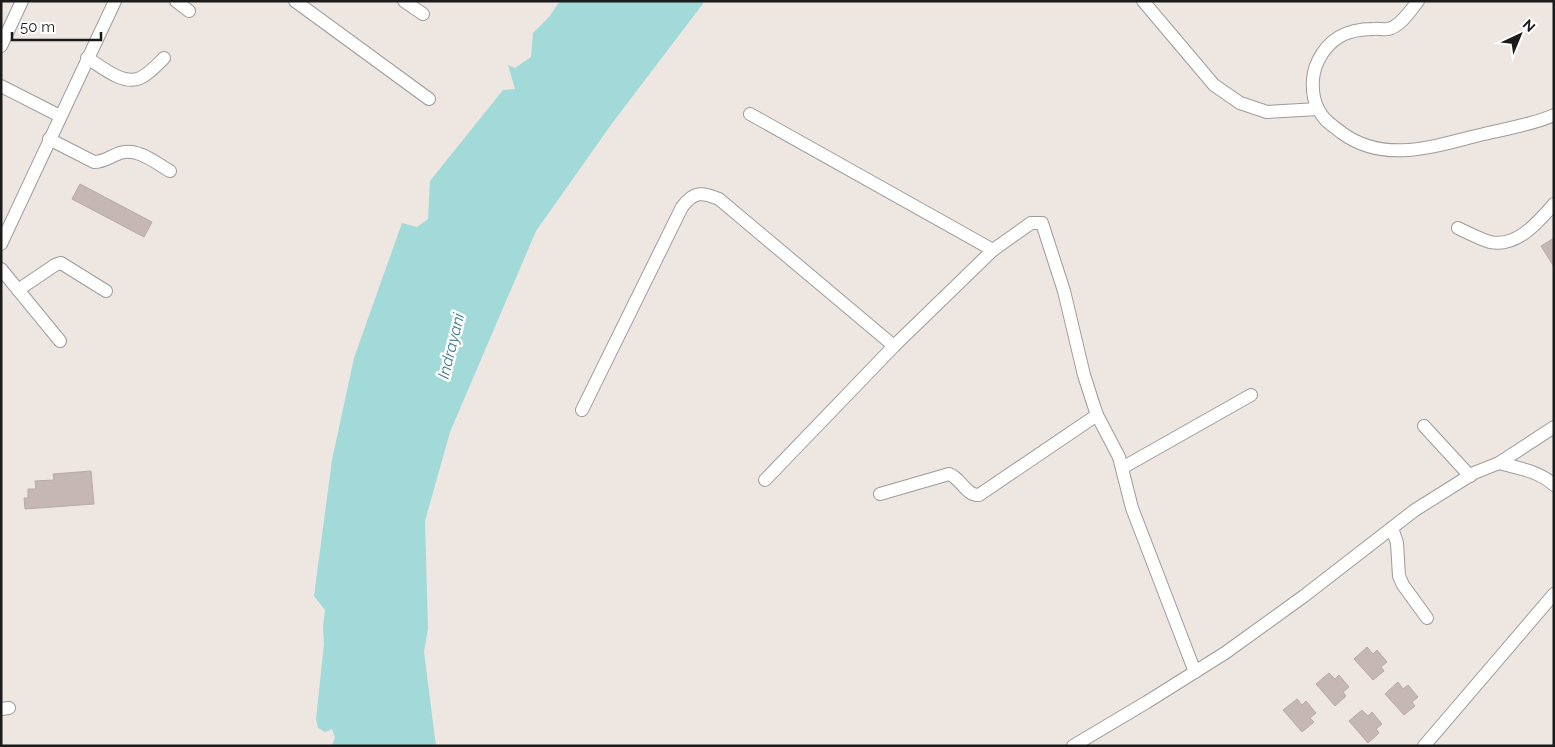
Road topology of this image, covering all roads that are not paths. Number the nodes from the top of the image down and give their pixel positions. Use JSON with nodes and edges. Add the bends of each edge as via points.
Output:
{"nodes":[{"id":1,"x":22,"y":1,"type":"edge"},
{"id":2,"x":115,"y":1,"type":"edge"},
{"id":3,"x":176,"y":1,"type":"edge"},
{"id":4,"x":295,"y":1,"type":"edge"},
{"id":5,"x":404,"y":1,"type":"edge"},
{"id":6,"x":1143,"y":1,"type":"edge"},
{"id":7,"x":1418,"y":1,"type":"edge"},
{"id":8,"x":189,"y":11,"type":"dead end"},
{"id":9,"x":422,"y":14,"type":"dead end"},
{"id":10,"x":1,"y":46,"type":"edge"},
{"id":11,"x":87,"y":58,"type":"junction"},
{"id":12,"x":164,"y":58,"type":"dead end"},
{"id":13,"x":1,"y":86,"type":"edge"},
{"id":14,"x":429,"y":99,"type":"dead end"},
{"id":15,"x":1318,"y":109,"type":"junction"},
{"id":16,"x":750,"y":114,"type":"dead end"},
{"id":17,"x":1554,"y":115,"type":"edge"},
{"id":18,"x":60,"y":116,"type":"junction"},
{"id":19,"x":49,"y":139,"type":"junction"},
{"id":20,"x":170,"y":171,"type":"dead end"},
{"id":21,"x":1554,"y":204,"type":"edge"},
{"id":22,"x":1458,"y":228,"type":"dead end"},
{"id":23,"x":1,"y":244,"type":"edge"},
{"id":24,"x":993,"y":250,"type":"junction"},
{"id":25,"x":1,"y":270,"type":"edge"},
{"id":26,"x":18,"y":290,"type":"junction"},
{"id":27,"x":106,"y":291,"type":"dead end"},
{"id":28,"x":60,"y":341,"type":"dead end"},
{"id":29,"x":894,"y":346,"type":"junction"},
{"id":30,"x":1251,"y":395,"type":"dead end"},
{"id":31,"x":582,"y":410,"type":"dead end"},
{"id":32,"x":1097,"y":415,"type":"junction"},
{"id":33,"x":1424,"y":426,"type":"dead end"},
{"id":34,"x":1554,"y":427,"type":"edge"},
{"id":35,"x":1499,"y":462,"type":"junction"},
{"id":36,"x":1122,"y":468,"type":"junction"},
{"id":37,"x":1470,"y":476,"type":"junction"},
{"id":38,"x":765,"y":480,"type":"dead end"},
{"id":39,"x":1554,"y":485,"type":"edge"},
{"id":40,"x":880,"y":494,"type":"dead end"},
{"id":41,"x":1392,"y":528,"type":"junction"},
{"id":42,"x":1554,"y":594,"type":"edge"},
{"id":43,"x":1427,"y":618,"type":"dead end"},
{"id":44,"x":1195,"y":672,"type":"junction"},
{"id":45,"x":1073,"y":746,"type":"edge"},
{"id":46,"x":1424,"y":746,"type":"edge"}],
"edges":[{"from":1,"to":10,"type":"street"},
{"from":2,"to":11,"type":"street"},
{"from":3,"to":8,"type":"street"},
{"from":4,"to":14,"type":"street"},
{"from":5,"to":9,"type":"street"},
{"from":6,"to":15,"type":"street","via":[[1214,85],[1240,104],[1267,112]]},
{"from":7,"to":15,"type":"street","via":[[1402,20],[1388,29],[1344,33],[1325,48],[1313,72]]},
{"from":11,"to":12,"type":"street","via":[[121,78],[133,80],[146,75]]},
{"from":11,"to":18,"type":"street"},
{"from":13,"to":18,"type":"street"},
{"from":15,"to":17,"type":"street","via":[[1324,119],[1354,141],[1379,149],[1408,151],[1523,126]]},
{"from":16,"to":24,"type":"street"},
{"from":18,"to":19,"type":"street"},
{"from":19,"to":20,"type":"street","via":[[94,162],[128,151]]},
{"from":19,"to":23,"type":"street"},
{"from":21,"to":22,"type":"street","via":[[1526,233],[1506,241],[1491,242]]},
{"from":24,"to":29,"type":"street"},
{"from":24,"to":32,"type":"street","via":[[1031,223],[1042,223]]},
{"from":25,"to":26,"type":"street"},
{"from":26,"to":27,"type":"street","via":[[62,263]]},
{"from":26,"to":28,"type":"street"},
{"from":29,"to":31,"type":"street","via":[[719,199],[706,194],[696,195],[682,207]]},
{"from":29,"to":38,"type":"street"},
{"from":30,"to":36,"type":"street"},
{"from":32,"to":36,"type":"street"},
{"from":32,"to":40,"type":"street","via":[[979,495],[970,494],[949,474]]},
{"from":33,"to":37,"type":"street"},
{"from":34,"to":35,"type":"street"},
{"from":35,"to":37,"type":"street"},
{"from":35,"to":39,"type":"street","via":[[1536,473]]},
{"from":36,"to":44,"type":"street","via":[[1132,508]]},
{"from":37,"to":41,"type":"street"},
{"from":41,"to":43,"type":"street","via":[[1403,585]]},
{"from":41,"to":44,"type":"street","via":[[1304,596]]},
{"from":42,"to":46,"type":"street"},
{"from":44,"to":45,"type":"street"}]}
